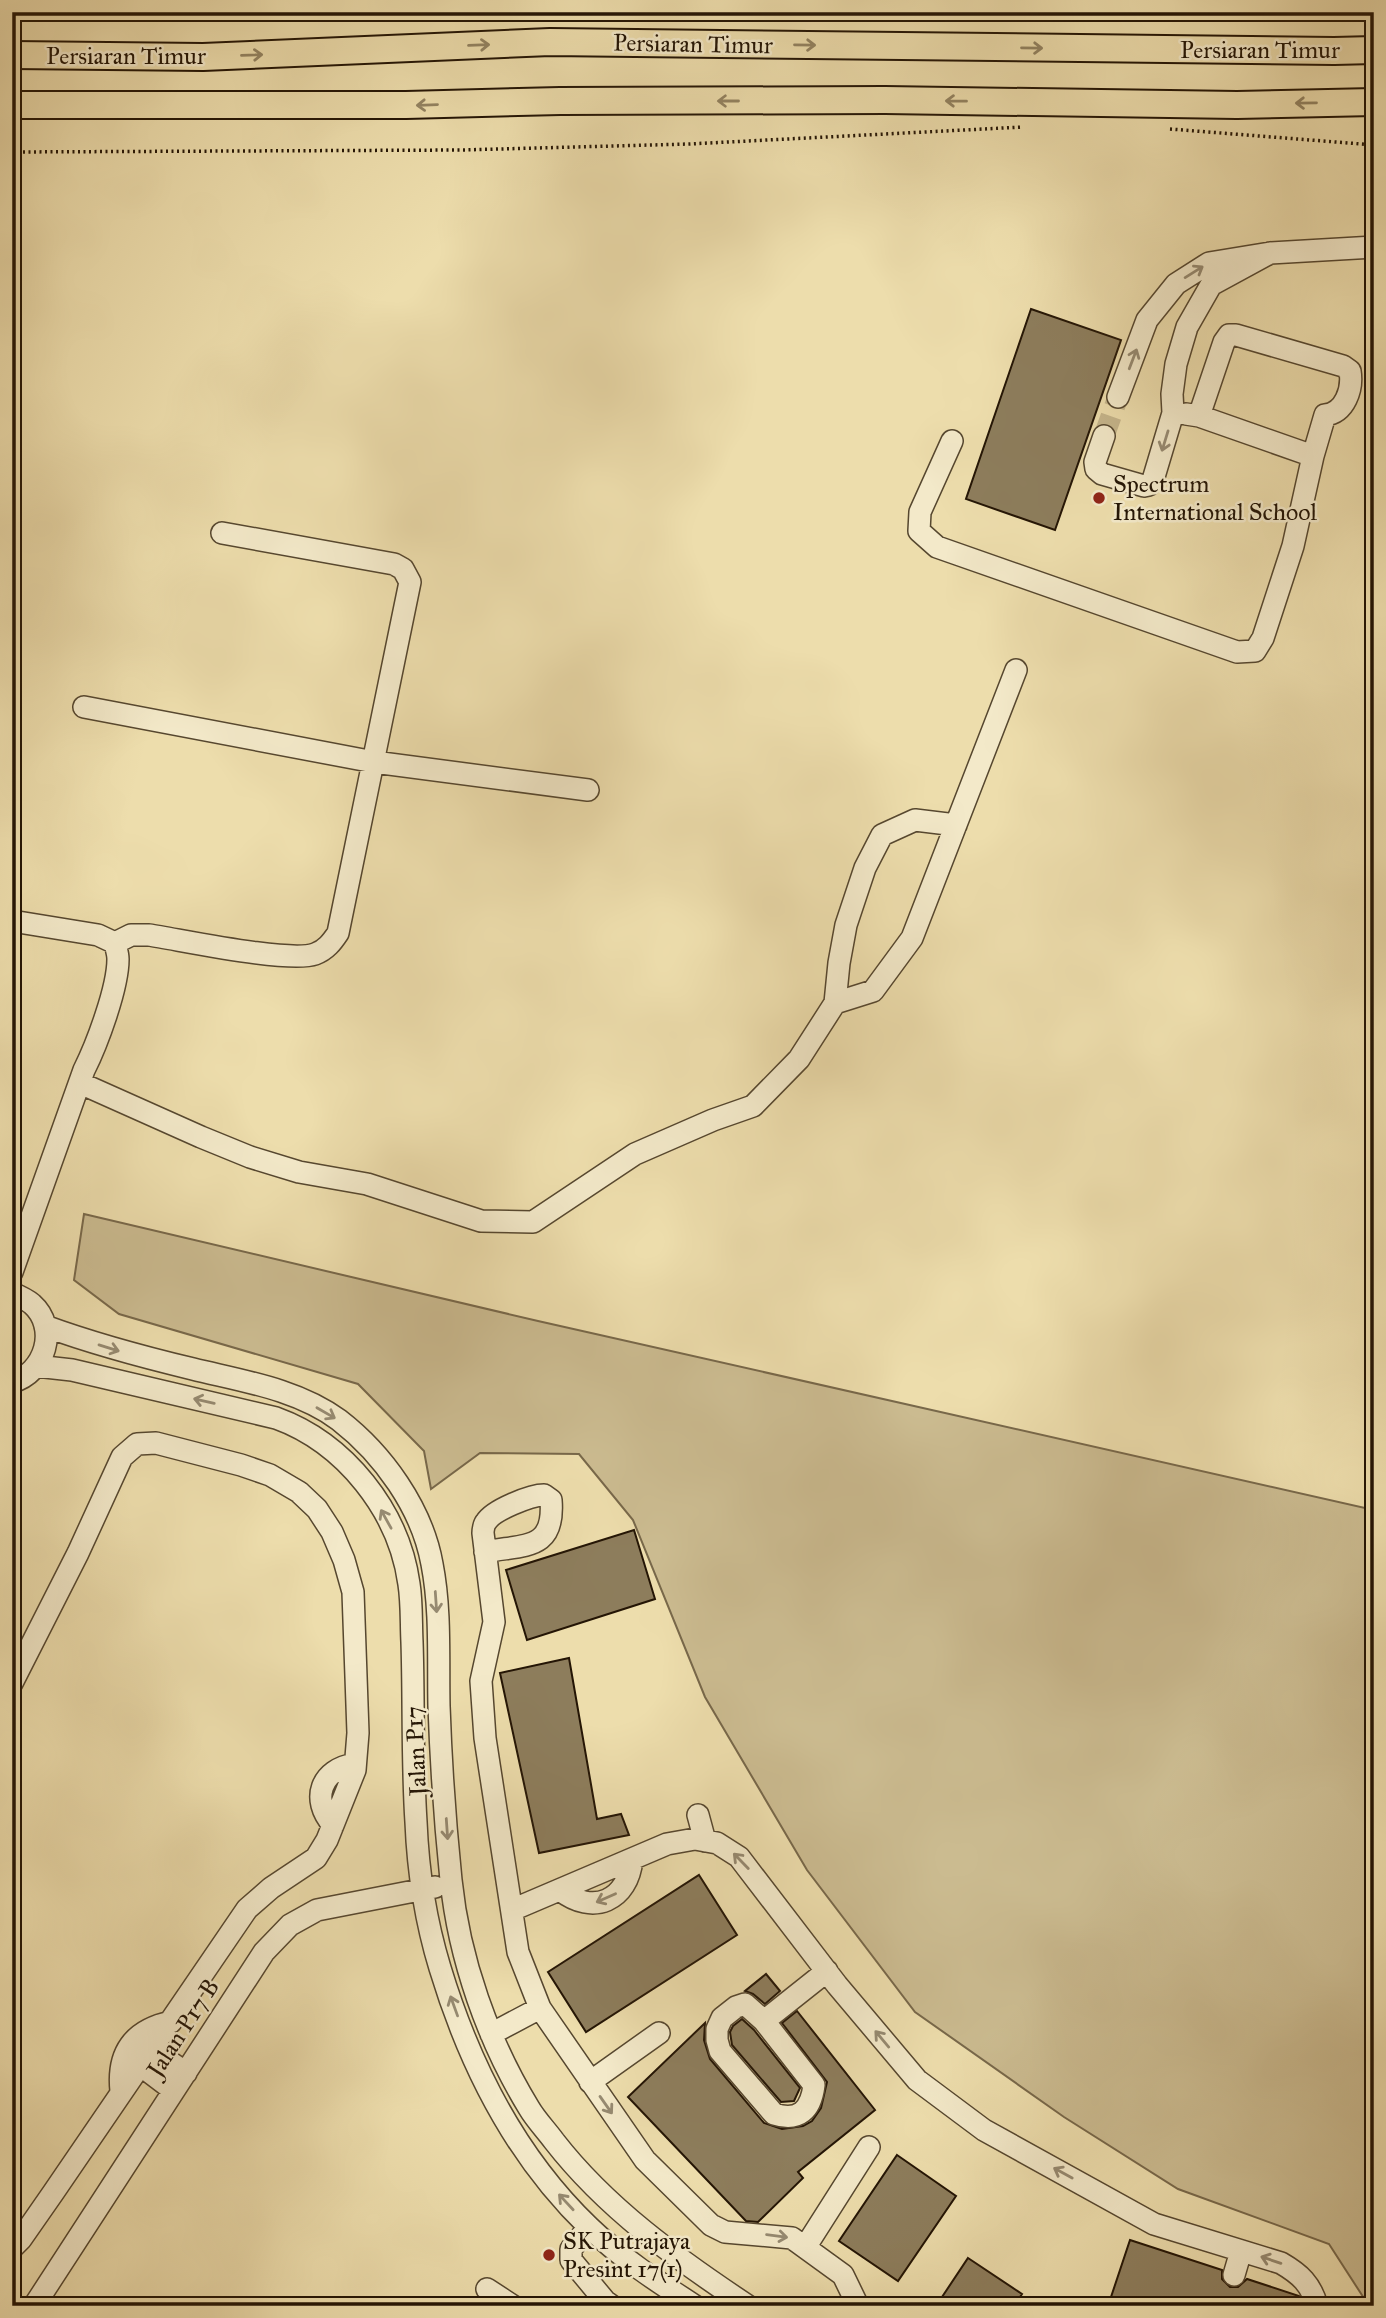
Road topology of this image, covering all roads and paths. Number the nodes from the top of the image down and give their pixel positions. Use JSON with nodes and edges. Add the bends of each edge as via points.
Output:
{"nodes":[{"id":1,"x":1374,"y":50,"type":"edge"},
{"id":2,"x":12,"y":55,"type":"edge"},
{"id":3,"x":1374,"y":102,"type":"edge"},
{"id":4,"x":12,"y":106,"type":"edge"},
{"id":5,"x":1023,"y":127,"type":"dead end"},
{"id":6,"x":1170,"y":129,"type":"dead end"},
{"id":7,"x":1374,"y":145,"type":"edge"},
{"id":8,"x":12,"y":152,"type":"edge"},
{"id":9,"x":1374,"y":247,"type":"edge"},
{"id":10,"x":1270,"y":253,"type":"junction"},
{"id":11,"x":1118,"y":397,"type":"tunnel mouth"},
{"id":12,"x":1173,"y":413,"type":"junction"},
{"id":13,"x":1199,"y":416,"type":"junction"},
{"id":14,"x":1104,"y":436,"type":"tunnel mouth"},
{"id":15,"x":951,"y":441,"type":"dead end"},
{"id":16,"x":1313,"y":456,"type":"junction"},
{"id":17,"x":222,"y":533,"type":"dead end"},
{"id":18,"x":1016,"y":670,"type":"dead end"},
{"id":19,"x":84,"y":707,"type":"dead end"},
{"id":20,"x":374,"y":762,"type":"junction"},
{"id":21,"x":587,"y":790,"type":"dead end"},
{"id":22,"x":956,"y":825,"type":"junction"},
{"id":23,"x":12,"y":921,"type":"edge"},
{"id":24,"x":115,"y":943,"type":"junction"},
{"id":25,"x":835,"y":1003,"type":"junction"},
{"id":26,"x":80,"y":1083,"type":"junction"},
{"id":27,"x":12,"y":1272,"type":"edge"},
{"id":28,"x":12,"y":1293,"type":"edge"},
{"id":29,"x":45,"y":1326,"type":"junction"},
{"id":30,"x":37,"y":1366,"type":"junction"},
{"id":31,"x":13,"y":1384,"type":"edge"},
{"id":32,"x":485,"y":1552,"type":"dead end"},
{"id":33,"x":12,"y":1683,"type":"edge"},
{"id":34,"x":698,"y":1815,"type":"dead end"},
{"id":35,"x":705,"y":1841,"type":"junction"},
{"id":36,"x":451,"y":1884,"type":"junction"},
{"id":37,"x":423,"y":1889,"type":"junction"},
{"id":38,"x":512,"y":1910,"type":"junction"},
{"id":39,"x":827,"y":1971,"type":"junction"},
{"id":40,"x":540,"y":2008,"type":"junction"},
{"id":41,"x":765,"y":2021,"type":"junction"},
{"id":42,"x":171,"y":2022,"type":"junction"},
{"id":43,"x":659,"y":2033,"type":"dead end"},
{"id":44,"x":491,"y":2034,"type":"junction"},
{"id":45,"x":146,"y":2057,"type":"junction"},
{"id":46,"x":179,"y":2082,"type":"junction"},
{"id":47,"x":590,"y":2082,"type":"junction"},
{"id":48,"x":121,"y":2091,"type":"junction"},
{"id":49,"x":869,"y":2147,"type":"dead end"},
{"id":50,"x":589,"y":2227,"type":"junction"},
{"id":51,"x":806,"y":2246,"type":"junction"},
{"id":52,"x":12,"y":2248,"type":"edge"},
{"id":53,"x":1241,"y":2251,"type":"junction"},
{"id":54,"x":1234,"y":2275,"type":"dead end"},
{"id":55,"x":487,"y":2289,"type":"dead end"},
{"id":56,"x":34,"y":2306,"type":"edge"},
{"id":57,"x":513,"y":2306,"type":"edge"},
{"id":58,"x":612,"y":2306,"type":"edge"},
{"id":59,"x":695,"y":2306,"type":"edge"},
{"id":60,"x":748,"y":2306,"type":"edge"},
{"id":61,"x":858,"y":2306,"type":"edge"},
{"id":62,"x":1317,"y":2306,"type":"edge"}],
"edges":[{"from":2,"to":1,"type":"main road","name":"Persiaran Timur","one_way":true,"via":[[203,57],[550,43]]},
{"from":3,"to":4,"type":"main road","name":"Persiaran Timur","one_way":true},
{"from":5,"to":8,"type":"path","via":[[461,150]]},
{"from":6,"to":7,"type":"path"},
{"from":9,"to":10,"type":"street"},
{"from":11,"to":10,"type":"street","one_way":true,"via":[[1147,320],[1176,284],[1209,262]]},
{"from":10,"to":12,"type":"street","via":[[1211,285],[1188,327],[1176,364]]},
{"from":12,"to":13,"type":"street"},
{"from":12,"to":14,"type":"street","one_way":true,"via":[[1149,485],[1096,469]]},
{"from":13,"to":16,"type":"street"},
{"from":13,"to":16,"type":"street","via":[[1230,335],[1343,366],[1352,380],[1343,407],[1325,415]]},
{"from":15,"to":16,"type":"street","via":[[920,512],[919,531],[937,547],[1237,652],[1255,651],[1263,638],[1293,545]]},
{"from":17,"to":20,"type":"street","via":[[394,564],[407,575],[410,595]]},
{"from":18,"to":22,"type":"street"},
{"from":19,"to":20,"type":"street"},
{"from":20,"to":21,"type":"street"},
{"from":20,"to":24,"type":"street","via":[[338,933],[330,945],[306,956],[149,935],[131,935]]},
{"from":22,"to":25,"type":"street","via":[[912,939],[873,991]]},
{"from":22,"to":25,"type":"street","via":[[915,820],[882,835],[865,868],[846,925]]},
{"from":23,"to":24,"type":"street","via":[[98,935]]},
{"from":24,"to":26,"type":"street","via":[[115,979]]},
{"from":25,"to":26,"type":"street","via":[[799,1059],[753,1106],[635,1154],[533,1222],[481,1221],[367,1184],[299,1172],[250,1157]]},
{"from":26,"to":27,"type":"street"},
{"from":28,"to":29,"type":"street","via":[[32,1304]]},
{"from":29,"to":30,"type":"street","via":[[47,1340]]},
{"from":29,"to":36,"type":"street","name":"Jalan P17","one_way":true,"via":[[118,1351],[275,1389],[336,1418],[376,1455],[420,1523],[432,1562]]},
{"from":30,"to":31,"type":"street"},
{"from":37,"to":30,"type":"street","name":"Jalan P17","one_way":true,"via":[[416,1823],[410,1584],[394,1532],[374,1496],[348,1463],[298,1426],[72,1370]]},
{"from":32,"to":38,"type":"street","via":[[494,1622],[481,1681],[485,1738]]},
{"from":33,"to":42,"type":"street","via":[[122,1457],[137,1444],[156,1443],[270,1475],[299,1492],[332,1532],[353,1592],[358,1734],[352,1780],[316,1858],[247,1909]]},
{"from":34,"to":35,"type":"street"},
{"from":35,"to":38,"type":"street","one_way":true,"via":[[667,1844]]},
{"from":39,"to":35,"type":"street","one_way":true,"via":[[739,1857]]},
{"from":36,"to":37,"type":"street","name":"Jalan P17 B"},
{"from":36,"to":44,"type":"street","name":"Jalan P17","via":[[463,1948]]},
{"from":37,"to":46,"type":"street","name":"Jalan P17 B","via":[[317,1910],[290,1925],[264,1952]]},
{"from":50,"to":37,"type":"street","name":"Jalan P17","one_way":true,"via":[[524,2153],[477,2068],[440,1968]]},
{"from":38,"to":40,"type":"street","via":[[518,1952]]},
{"from":39,"to":41,"type":"street"},
{"from":53,"to":39,"type":"street","one_way":true,"via":[[1154,2224],[984,2130],[917,2080]]},
{"from":40,"to":44,"type":"street"},
{"from":40,"to":47,"type":"street"},
{"from":41,"to":41,"type":"street","via":[[814,2085],[813,2101],[801,2114],[786,2118],[774,2114],[720,2051],[717,2029],[736,2007],[745,2004]]},
{"from":42,"to":45,"type":"street"},
{"from":42,"to":48,"type":"street","via":[[155,2025],[130,2045],[122,2059]]},
{"from":43,"to":47,"type":"street"},
{"from":44,"to":60,"type":"street","name":"Jalan P17","via":[[530,2110],[569,2160],[611,2203],[687,2265]]},
{"from":45,"to":46,"type":"street"},
{"from":45,"to":48,"type":"street"},
{"from":46,"to":56,"type":"street","name":"Jalan P17 B"},
{"from":47,"to":51,"type":"street","one_way":true,"via":[[645,2160],[711,2225],[725,2232],[792,2238]]},
{"from":48,"to":52,"type":"street"},
{"from":49,"to":51,"type":"street"},
{"from":50,"to":58,"type":"street","via":[[571,2249],[572,2260]]},
{"from":50,"to":59,"type":"street","name":"Jalan P17","via":[[639,2270]]},
{"from":51,"to":61,"type":"street","via":[[843,2275]]},
{"from":53,"to":54,"type":"street"},
{"from":62,"to":53,"type":"street","one_way":true,"via":[[1313,2291],[1298,2273]]},
{"from":55,"to":57,"type":"street"}]}
